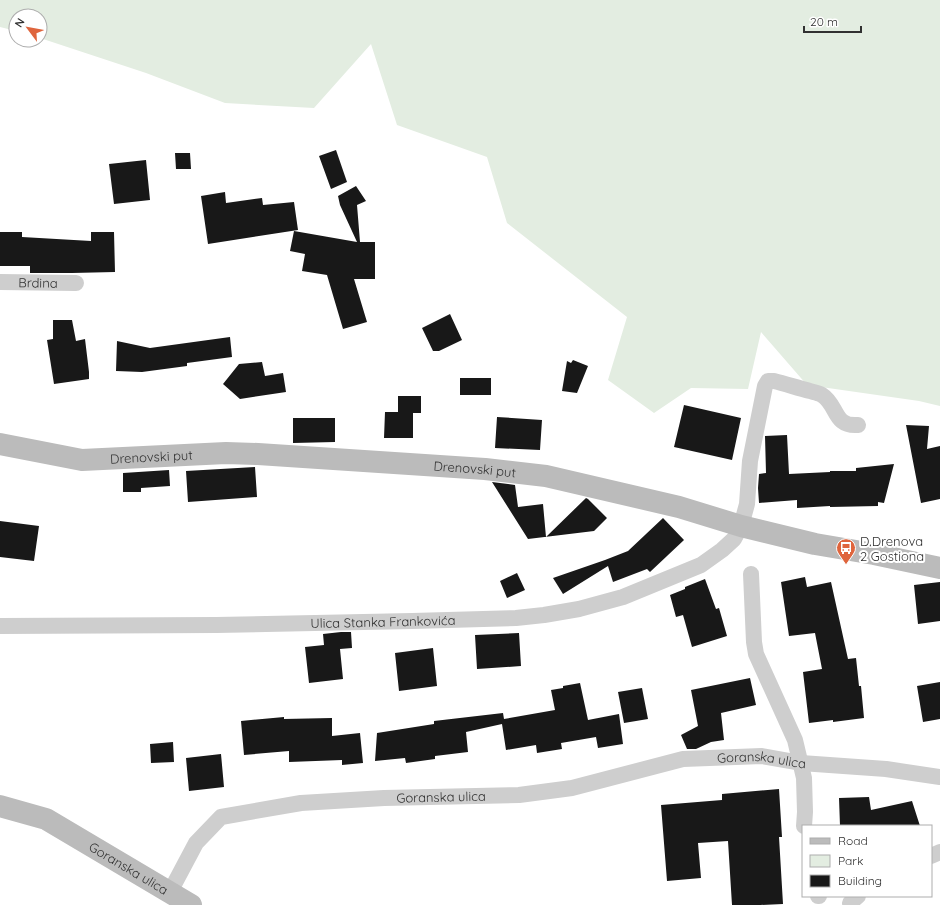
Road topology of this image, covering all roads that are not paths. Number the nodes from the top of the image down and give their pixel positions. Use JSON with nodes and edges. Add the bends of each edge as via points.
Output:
{"nodes":[{"id":1,"x":0,"y":282,"type":"edge"},
{"id":2,"x":76,"y":283,"type":"dead end"},
{"id":3,"x":858,"y":425,"type":"dead end"},
{"id":4,"x":0,"y":444,"type":"edge"},
{"id":5,"x":741,"y":526,"type":"junction"},
{"id":6,"x":940,"y":568,"type":"edge"},
{"id":7,"x":751,"y":574,"type":"dead end"},
{"id":8,"x":0,"y":626,"type":"edge"},
{"id":9,"x":801,"y":763,"type":"junction"},
{"id":10,"x":940,"y":777,"type":"edge"},
{"id":11,"x":0,"y":806,"type":"edge"},
{"id":12,"x":804,"y":825,"type":"edge"},
{"id":13,"x":170,"y":892,"type":"junction"},
{"id":14,"x":191,"y":905,"type":"edge"}],
"edges":[{"from":1,"to":2,"type":"street","name":"Brdina"},
{"from":3,"to":5,"type":"street","name":"Ulica Stanka Frankovića","via":[[850,426],[844,423],[822,395],[768,381],[750,461],[747,504]]},
{"from":4,"to":5,"type":"main road","name":"Drenovski put","via":[[82,460],[226,453],[493,470],[546,476],[679,507]]},
{"from":5,"to":6,"type":"main road","name":"Drenovski put","via":[[815,544]]},
{"from":5,"to":8,"type":"street","name":"Ulica Stanka Frankovića","via":[[734,539],[701,565],[623,597],[544,615],[404,622]]},
{"from":7,"to":9,"type":"street","via":[[756,654],[795,740]]},
{"from":9,"to":10,"type":"street","name":"Goranska ulica","via":[[886,769]]},
{"from":9,"to":12,"type":"street","via":[[804,778]]},
{"from":9,"to":13,"type":"street","name":"Goranska ulica","via":[[762,756],[683,759],[572,788],[519,795],[384,798],[300,804],[221,817],[196,843]]},
{"from":11,"to":13,"type":"main road","name":"Goranska ulica","via":[[46,819]]},
{"from":13,"to":14,"type":"main road"}]}
